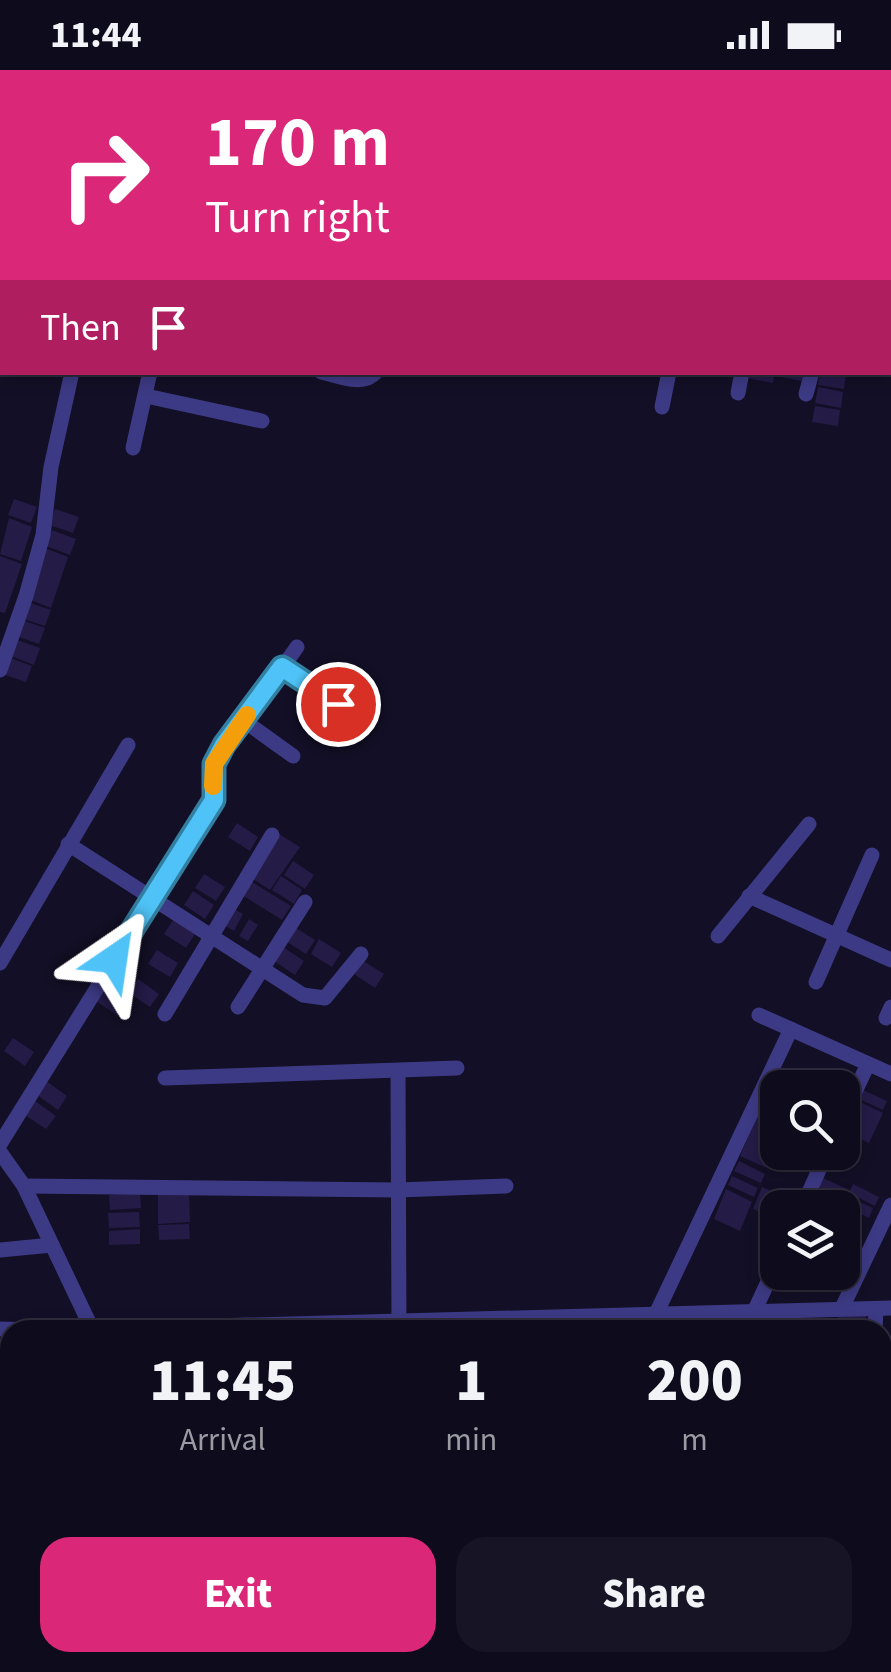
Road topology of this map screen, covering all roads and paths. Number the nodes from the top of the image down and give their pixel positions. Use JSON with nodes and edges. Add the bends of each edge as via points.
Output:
{"nodes":[{"id":1,"x":71,"y":375,"type":"edge"},
{"id":2,"x":150,"y":375,"type":"edge"},
{"id":3,"x":335,"y":375,"type":"edge"},
{"id":4,"x":373,"y":375,"type":"edge"},
{"id":5,"x":668,"y":375,"type":"edge"},
{"id":6,"x":741,"y":375,"type":"edge"},
{"id":7,"x":811,"y":375,"type":"edge"},
{"id":8,"x":738,"y":393,"type":"dead end"},
{"id":9,"x":806,"y":394,"type":"dead end"},
{"id":10,"x":146,"y":396,"type":"junction"},
{"id":11,"x":662,"y":406,"type":"dead end"},
{"id":12,"x":262,"y":421,"type":"dead end"},
{"id":13,"x":134,"y":448,"type":"dead end"},
{"id":14,"x":297,"y":647,"type":"dead end"},
{"id":15,"x":282,"y":667,"type":"junction"},
{"id":16,"x":0,"y":670,"type":"edge"},
{"id":17,"x":338,"y":704,"type":"dead end"},
{"id":18,"x":243,"y":720,"type":"junction"},
{"id":19,"x":128,"y":745,"type":"dead end"},
{"id":20,"x":293,"y":756,"type":"dead end"},
{"id":21,"x":809,"y":824,"type":"dead end"},
{"id":22,"x":272,"y":835,"type":"dead end"},
{"id":23,"x":68,"y":844,"type":"junction"},
{"id":24,"x":872,"y":856,"type":"dead end"},
{"id":25,"x":749,"y":896,"type":"junction"},
{"id":26,"x":152,"y":897,"type":"junction"},
{"id":27,"x":305,"y":902,"type":"dead end"},
{"id":28,"x":210,"y":936,"type":"junction"},
{"id":29,"x":718,"y":936,"type":"dead end"},
{"id":30,"x":836,"y":936,"type":"junction"},
{"id":31,"x":361,"y":954,"type":"dead end"},
{"id":32,"x":891,"y":960,"type":"edge"},
{"id":33,"x":0,"y":963,"type":"edge"},
{"id":34,"x":262,"y":966,"type":"junction"},
{"id":35,"x":816,"y":982,"type":"dead end"},
{"id":36,"x":238,"y":1007,"type":"dead end"},
{"id":37,"x":166,"y":1014,"type":"dead end"},
{"id":38,"x":760,"y":1014,"type":"dead end"},
{"id":39,"x":791,"y":1029,"type":"junction"},
{"id":40,"x":868,"y":1064,"type":"junction"},
{"id":41,"x":457,"y":1068,"type":"dead end"},
{"id":42,"x":398,"y":1072,"type":"junction"},
{"id":43,"x":891,"y":1074,"type":"edge"},
{"id":44,"x":165,"y":1078,"type":"dead end"},
{"id":45,"x":860,"y":1081,"type":"edge"},
{"id":46,"x":0,"y":1144,"type":"edge"},
{"id":47,"x":0,"y":1152,"type":"edge"},
{"id":48,"x":24,"y":1186,"type":"junction"},
{"id":49,"x":506,"y":1186,"type":"dead end"},
{"id":50,"x":398,"y":1190,"type":"junction"},
{"id":51,"x":891,"y":1205,"type":"edge"},
{"id":52,"x":52,"y":1245,"type":"junction"},
{"id":53,"x":0,"y":1250,"type":"edge"},
{"id":54,"x":764,"y":1290,"type":"edge"},
{"id":55,"x":842,"y":1308,"type":"junction"},
{"id":56,"x":883,"y":1308,"type":"edge"},
{"id":57,"x":754,"y":1312,"type":"junction"},
{"id":58,"x":88,"y":1320,"type":"edge"},
{"id":59,"x":399,"y":1320,"type":"edge"},
{"id":60,"x":645,"y":1320,"type":"edge"},
{"id":61,"x":656,"y":1320,"type":"edge"}],
"edges":[{"from":1,"to":16,"type":"street","via":[[42,535]]},
{"from":2,"to":10,"type":"street"},
{"from":3,"to":4,"type":"street"},
{"from":5,"to":11,"type":"street"},
{"from":6,"to":8,"type":"street"},
{"from":7,"to":9,"type":"street"},
{"from":10,"to":12,"type":"street"},
{"from":10,"to":13,"type":"street"},
{"from":14,"to":15,"type":"street"},
{"from":15,"to":17,"type":"street"},
{"from":15,"to":18,"type":"street"},
{"from":18,"to":20,"type":"street"},
{"from":18,"to":26,"type":"street","via":[[214,764],[214,800]]},
{"from":19,"to":23,"type":"street"},
{"from":21,"to":25,"type":"street"},
{"from":22,"to":28,"type":"street"},
{"from":23,"to":26,"type":"street"},
{"from":23,"to":33,"type":"street"},
{"from":24,"to":30,"type":"street"},
{"from":25,"to":29,"type":"street"},
{"from":25,"to":30,"type":"street"},
{"from":26,"to":28,"type":"street"},
{"from":26,"to":46,"type":"street"},
{"from":27,"to":34,"type":"street"},
{"from":28,"to":34,"type":"street"},
{"from":28,"to":37,"type":"street"},
{"from":30,"to":32,"type":"street"},
{"from":30,"to":35,"type":"street"},
{"from":31,"to":34,"type":"street","via":[[321,1000]]},
{"from":34,"to":36,"type":"street"},
{"from":38,"to":39,"type":"street"},
{"from":39,"to":40,"type":"street"},
{"from":39,"to":60,"type":"street"},
{"from":40,"to":43,"type":"street"},
{"from":40,"to":45,"type":"street"},
{"from":41,"to":42,"type":"street"},
{"from":42,"to":44,"type":"street"},
{"from":42,"to":50,"type":"street"},
{"from":47,"to":48,"type":"street"},
{"from":48,"to":50,"type":"street"},
{"from":48,"to":52,"type":"street"},
{"from":49,"to":50,"type":"street"},
{"from":50,"to":59,"type":"street"},
{"from":51,"to":55,"type":"street"},
{"from":52,"to":53,"type":"street"},
{"from":52,"to":58,"type":"street"},
{"from":54,"to":57,"type":"street"},
{"from":55,"to":56,"type":"street"},
{"from":55,"to":57,"type":"street"},
{"from":57,"to":61,"type":"street"}]}
